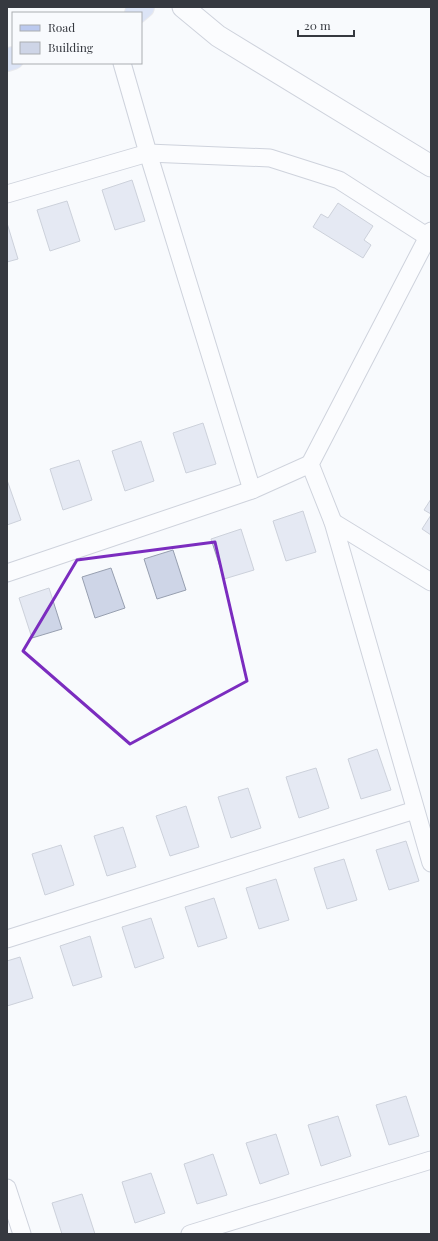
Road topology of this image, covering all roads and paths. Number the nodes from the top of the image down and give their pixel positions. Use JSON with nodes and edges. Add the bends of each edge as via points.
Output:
{"nodes":[{"id":1,"x":183,"y":7,"type":"edge"},
{"id":2,"x":122,"y":64,"type":"edge"},
{"id":3,"x":148,"y":153,"type":"junction"},
{"id":4,"x":431,"y":166,"type":"edge"},
{"id":5,"x":7,"y":194,"type":"edge"},
{"id":6,"x":430,"y":235,"type":"edge"},
{"id":7,"x":310,"y":464,"type":"junction"},
{"id":8,"x":252,"y":490,"type":"junction"},
{"id":9,"x":333,"y":522,"type":"junction"},
{"id":10,"x":7,"y":573,"type":"edge"},
{"id":11,"x":431,"y":582,"type":"edge"},
{"id":12,"x":415,"y":810,"type":"junction"},
{"id":13,"x":431,"y":864,"type":"edge"},
{"id":14,"x":7,"y":940,"type":"edge"},
{"id":15,"x":431,"y":1160,"type":"edge"},
{"id":16,"x":7,"y":1188,"type":"edge"},
{"id":17,"x":22,"y":1234,"type":"edge"},
{"id":18,"x":190,"y":1234,"type":"edge"}],
"edges":[{"from":1,"to":4,"type":"street","via":[[218,36]]},
{"from":2,"to":3,"type":"street"},
{"from":3,"to":5,"type":"street"},
{"from":3,"to":6,"type":"street","via":[[270,158],[339,180]]},
{"from":3,"to":8,"type":"street"},
{"from":6,"to":7,"type":"street"},
{"from":7,"to":8,"type":"street"},
{"from":7,"to":9,"type":"street"},
{"from":8,"to":10,"type":"street"},
{"from":9,"to":11,"type":"street"},
{"from":9,"to":12,"type":"street"},
{"from":12,"to":13,"type":"street"},
{"from":12,"to":14,"type":"street"},
{"from":15,"to":18,"type":"street"},
{"from":16,"to":17,"type":"street"}]}
